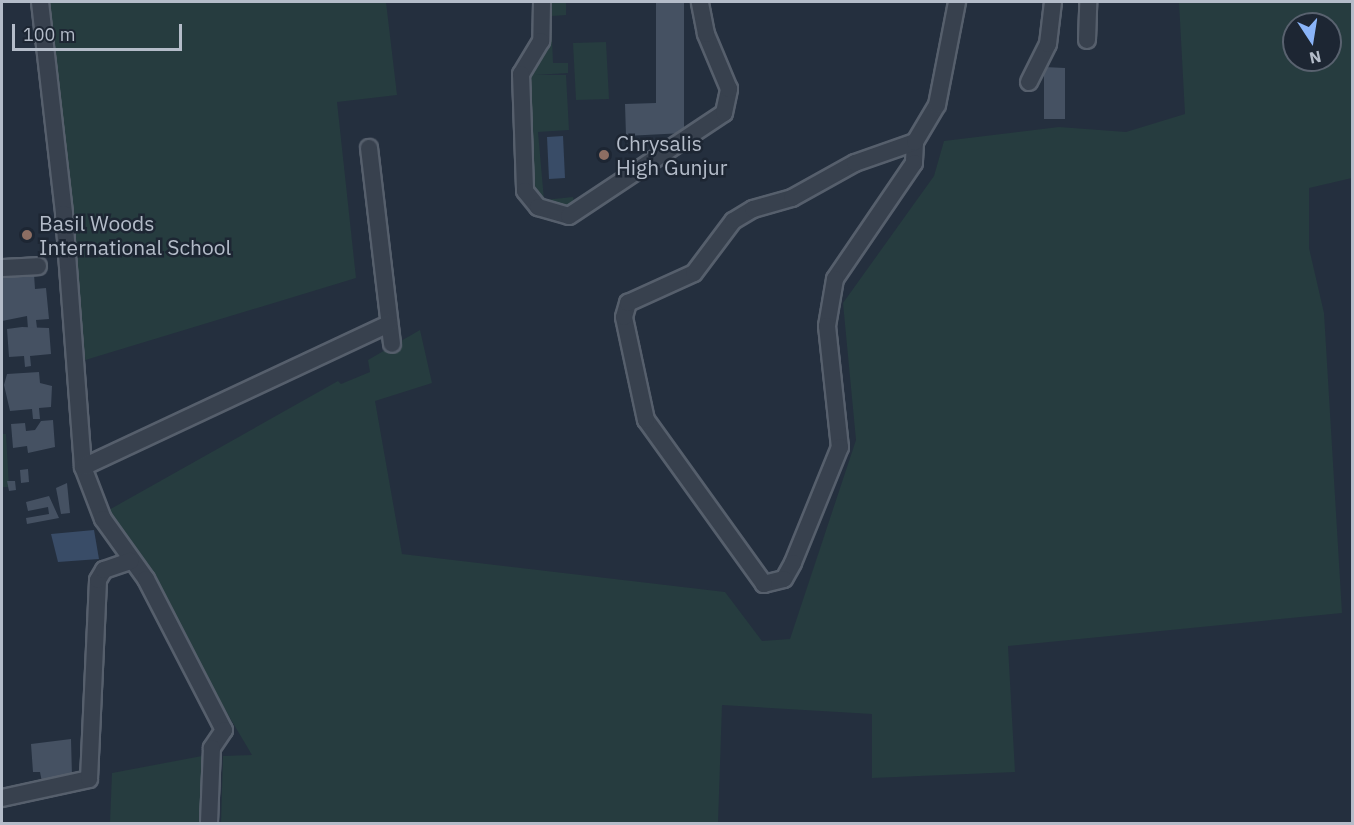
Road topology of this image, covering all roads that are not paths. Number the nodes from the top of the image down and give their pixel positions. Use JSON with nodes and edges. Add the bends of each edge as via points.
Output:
{"nodes":[{"id":1,"x":40,"y":2,"type":"edge"},
{"id":2,"x":542,"y":2,"type":"edge"},
{"id":3,"x":700,"y":2,"type":"edge"},
{"id":4,"x":957,"y":2,"type":"edge"},
{"id":5,"x":1053,"y":2,"type":"edge"},
{"id":6,"x":1088,"y":2,"type":"edge"},
{"id":7,"x":1087,"y":40,"type":"dead end"},
{"id":8,"x":1029,"y":82,"type":"dead end"},
{"id":9,"x":915,"y":142,"type":"junction"},
{"id":10,"x":369,"y":148,"type":"dead end"},
{"id":11,"x":38,"y":266,"type":"dead end"},
{"id":12,"x":2,"y":268,"type":"edge"},
{"id":13,"x":388,"y":324,"type":"junction"},
{"id":14,"x":392,"y":344,"type":"dead end"},
{"id":15,"x":83,"y":467,"type":"junction"},
{"id":16,"x":130,"y":561,"type":"junction"},
{"id":17,"x":2,"y":798,"type":"edge"},
{"id":18,"x":208,"y":824,"type":"edge"}],
"edges":[{"from":1,"to":15,"type":"street","via":[[65,226]]},
{"from":2,"to":3,"type":"street","via":[[541,41],[521,74],[525,191],[538,207],[568,216],[724,113],[729,89]]},
{"from":4,"to":9,"type":"street","via":[[937,105]]},
{"from":5,"to":8,"type":"street","via":[[1048,44]]},
{"from":6,"to":7,"type":"street"},
{"from":9,"to":9,"type":"street","via":[[855,163],[792,198],[753,209],[734,221],[694,273],[643,291],[628,303],[624,317],[646,420],[764,584],[784,579],[793,563],[840,447],[827,326],[836,279],[914,163]]},
{"from":10,"to":13,"type":"street"},
{"from":11,"to":12,"type":"street"},
{"from":13,"to":14,"type":"street"},
{"from":13,"to":15,"type":"street"},
{"from":15,"to":16,"type":"street","via":[[103,519]]},
{"from":16,"to":17,"type":"street","via":[[104,570],[98,580],[89,779]]},
{"from":16,"to":18,"type":"street","via":[[146,579],[224,730],[213,748]]}]}
